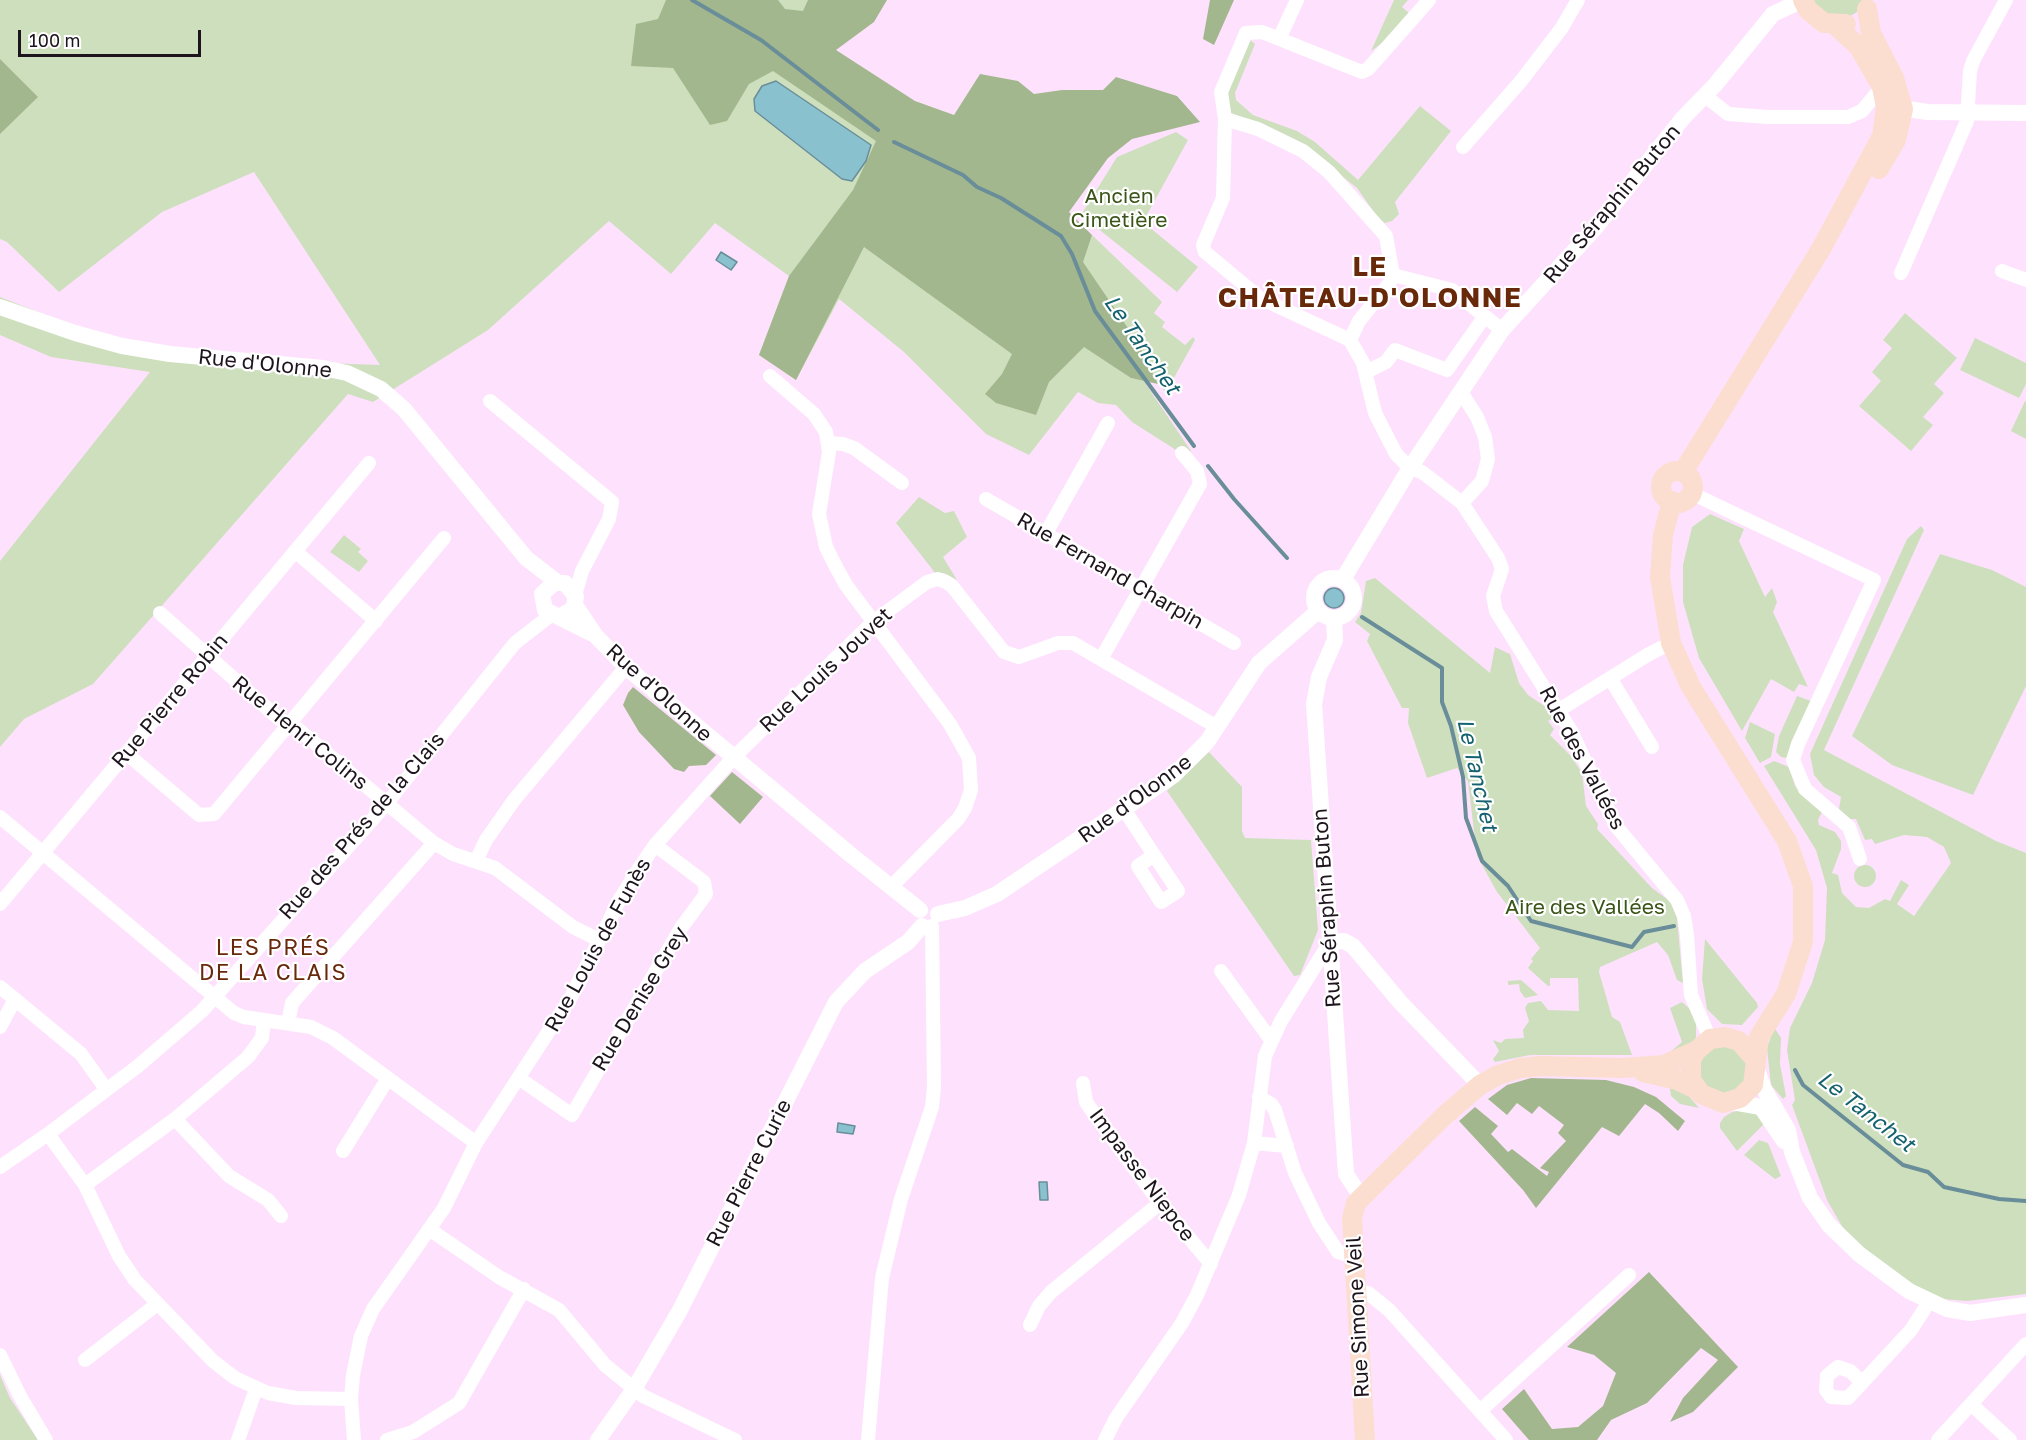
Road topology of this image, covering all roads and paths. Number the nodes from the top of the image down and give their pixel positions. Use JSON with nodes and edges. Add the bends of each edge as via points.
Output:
{"nodes":[{"id":1,"x":1297,"y":0,"type":"edge"},
{"id":2,"x":1429,"y":0,"type":"edge"},
{"id":3,"x":1578,"y":0,"type":"edge"},
{"id":4,"x":1803,"y":0,"type":"edge"},
{"id":5,"x":2006,"y":0,"type":"edge"},
{"id":6,"x":1868,"y":4,"type":"edge"},
{"id":7,"x":1834,"y":25,"type":"junction"},
{"id":8,"x":1279,"y":39,"type":"junction"},
{"id":9,"x":1882,"y":87,"type":"junction"},
{"id":10,"x":1704,"y":95,"type":"junction"},
{"id":11,"x":1894,"y":108,"type":"junction"},
{"id":12,"x":1968,"y":113,"type":"junction"},
{"id":13,"x":2026,"y":113,"type":"edge"},
{"id":14,"x":1224,"y":119,"type":"junction"},
{"id":15,"x":1463,"y":147,"type":"dead end"},
{"id":16,"x":2002,"y":271,"type":"dead end"},
{"id":17,"x":1901,"y":273,"type":"dead end"},
{"id":18,"x":1393,"y":275,"type":"junction"},
{"id":19,"x":2026,"y":280,"type":"edge"},
{"id":20,"x":0,"y":307,"type":"edge"},
{"id":21,"x":1485,"y":316,"type":"junction"},
{"id":22,"x":1502,"y":330,"type":"junction"},
{"id":23,"x":1350,"y":340,"type":"junction"},
{"id":24,"x":1366,"y":372,"type":"junction"},
{"id":25,"x":770,"y":376,"type":"dead end"},
{"id":26,"x":1461,"y":392,"type":"junction"},
{"id":27,"x":490,"y":401,"type":"dead end"},
{"id":28,"x":1108,"y":423,"type":"dead end"},
{"id":29,"x":829,"y":443,"type":"junction"},
{"id":30,"x":1182,"y":453,"type":"dead end"},
{"id":31,"x":369,"y":463,"type":"dead end"},
{"id":32,"x":1410,"y":468,"type":"junction"},
{"id":33,"x":1683,"y":472,"type":"junction"},
{"id":34,"x":902,"y":483,"type":"dead end"},
{"id":35,"x":1691,"y":493,"type":"junction"},
{"id":36,"x":986,"y":499,"type":"dead end"},
{"id":37,"x":1672,"y":501,"type":"junction"},
{"id":38,"x":1462,"y":503,"type":"junction"},
{"id":39,"x":1046,"y":533,"type":"junction"},
{"id":40,"x":444,"y":538,"type":"dead end"},
{"id":41,"x":295,"y":551,"type":"junction"},
{"id":42,"x":526,"y":558,"type":"junction"},
{"id":43,"x":1343,"y":579,"type":"junction"},
{"id":44,"x":1142,"y":589,"type":"junction"},
{"id":45,"x":568,"y":591,"type":"junction"},
{"id":46,"x":549,"y":607,"type":"junction"},
{"id":47,"x":1318,"y":611,"type":"junction"},
{"id":48,"x":160,"y":613,"type":"dead end"},
{"id":49,"x":1334,"y":619,"type":"junction"},
{"id":50,"x":376,"y":621,"type":"junction"},
{"id":51,"x":873,"y":622,"type":"junction"},
{"id":52,"x":595,"y":635,"type":"junction"},
{"id":53,"x":1234,"y":643,"type":"dead end"},
{"id":54,"x":1671,"y":643,"type":"junction"},
{"id":55,"x":207,"y":656,"type":"junction"},
{"id":56,"x":1101,"y":659,"type":"junction"},
{"id":57,"x":626,"y":667,"type":"junction"},
{"id":58,"x":1610,"y":678,"type":"junction"},
{"id":59,"x":1559,"y":710,"type":"junction"},
{"id":60,"x":288,"y":726,"type":"junction"},
{"id":61,"x":1216,"y":727,"type":"junction"},
{"id":62,"x":1653,"y":747,"type":"dead end"},
{"id":63,"x":126,"y":753,"type":"junction"},
{"id":64,"x":734,"y":757,"type":"junction"},
{"id":65,"x":387,"y":803,"type":"junction"},
{"id":66,"x":1124,"y":809,"type":"junction"},
{"id":67,"x":0,"y":817,"type":"edge"},
{"id":68,"x":434,"y":843,"type":"junction"},
{"id":69,"x":655,"y":845,"type":"junction"},
{"id":70,"x":43,"y":853,"type":"junction"},
{"id":71,"x":1154,"y":855,"type":"dead end"},
{"id":72,"x":1860,"y":859,"type":"dead end"},
{"id":73,"x":476,"y":861,"type":"junction"},
{"id":74,"x":891,"y":887,"type":"junction"},
{"id":75,"x":0,"y":904,"type":"edge"},
{"id":76,"x":928,"y":919,"type":"junction"},
{"id":77,"x":599,"y":940,"type":"junction"},
{"id":78,"x":1330,"y":942,"type":"junction"},
{"id":79,"x":1221,"y":971,"type":"dead end"},
{"id":80,"x":1332,"y":971,"type":"junction"},
{"id":81,"x":1792,"y":975,"type":"junction"},
{"id":82,"x":1302,"y":986,"type":"junction"},
{"id":83,"x":0,"y":987,"type":"edge"},
{"id":84,"x":214,"y":996,"type":"junction"},
{"id":85,"x":15,"y":999,"type":"junction"},
{"id":86,"x":264,"y":1020,"type":"junction"},
{"id":87,"x":288,"y":1023,"type":"junction"},
{"id":88,"x":0,"y":1027,"type":"edge"},
{"id":89,"x":1732,"y":1038,"type":"junction"},
{"id":90,"x":1271,"y":1040,"type":"junction"},
{"id":91,"x":1703,"y":1045,"type":"junction"},
{"id":92,"x":1755,"y":1063,"type":"junction"},
{"id":93,"x":1623,"y":1068,"type":"junction"},
{"id":94,"x":520,"y":1079,"type":"junction"},
{"id":95,"x":387,"y":1080,"type":"junction"},
{"id":96,"x":1083,"y":1083,"type":"dead end"},
{"id":97,"x":1480,"y":1085,"type":"junction"},
{"id":98,"x":106,"y":1089,"type":"junction"},
{"id":99,"x":1696,"y":1089,"type":"junction"},
{"id":100,"x":1259,"y":1097,"type":"junction"},
{"id":101,"x":1732,"y":1102,"type":"junction"},
{"id":102,"x":175,"y":1119,"type":"junction"},
{"id":103,"x":48,"y":1134,"type":"junction"},
{"id":104,"x":476,"y":1143,"type":"junction"},
{"id":105,"x":1254,"y":1143,"type":"junction"},
{"id":106,"x":1287,"y":1146,"type":"junction"},
{"id":107,"x":343,"y":1151,"type":"dead end"},
{"id":108,"x":1792,"y":1152,"type":"junction"},
{"id":109,"x":0,"y":1167,"type":"edge"},
{"id":110,"x":85,"y":1185,"type":"junction"},
{"id":111,"x":1361,"y":1197,"type":"junction"},
{"id":112,"x":1160,"y":1203,"type":"junction"},
{"id":113,"x":281,"y":1216,"type":"dead end"},
{"id":114,"x":429,"y":1229,"type":"junction"},
{"id":115,"x":1354,"y":1257,"type":"junction"},
{"id":116,"x":1211,"y":1263,"type":"junction"},
{"id":117,"x":1629,"y":1275,"type":"dead end"},
{"id":118,"x":524,"y":1289,"type":"junction"},
{"id":119,"x":1357,"y":1292,"type":"junction"},
{"id":120,"x":1929,"y":1302,"type":"junction"},
{"id":121,"x":156,"y":1305,"type":"junction"},
{"id":122,"x":2026,"y":1305,"type":"edge"},
{"id":123,"x":1030,"y":1325,"type":"dead end"},
{"id":124,"x":2026,"y":1344,"type":"edge"},
{"id":125,"x":0,"y":1355,"type":"edge"},
{"id":126,"x":86,"y":1360,"type":"dead end"},
{"id":127,"x":1862,"y":1382,"type":"dead end"},
{"id":128,"x":256,"y":1389,"type":"junction"},
{"id":129,"x":634,"y":1389,"type":"junction"},
{"id":130,"x":351,"y":1399,"type":"junction"},
{"id":131,"x":1971,"y":1404,"type":"junction"},
{"id":132,"x":1481,"y":1410,"type":"junction"},
{"id":133,"x":46,"y":1440,"type":"edge"},
{"id":134,"x":237,"y":1440,"type":"edge"},
{"id":135,"x":354,"y":1440,"type":"edge"},
{"id":136,"x":387,"y":1440,"type":"edge"},
{"id":137,"x":598,"y":1440,"type":"edge"},
{"id":138,"x":735,"y":1440,"type":"edge"},
{"id":139,"x":868,"y":1440,"type":"edge"},
{"id":140,"x":1105,"y":1440,"type":"edge"},
{"id":141,"x":1365,"y":1440,"type":"edge"},
{"id":142,"x":1506,"y":1440,"type":"edge"},
{"id":143,"x":1938,"y":1440,"type":"edge"},
{"id":144,"x":2010,"y":1440,"type":"edge"}],
"edges":[{"from":1,"to":8,"type":"street"},
{"from":2,"to":8,"type":"street","via":[[1362,72]]},
{"from":3,"to":15,"type":"street","via":[[1554,38]]},
{"from":4,"to":7,"type":"main road","via":[[1815,18]]},
{"from":4,"to":10,"type":"street","name":"Rue Séraphin Buton","via":[[1773,14]]},
{"from":5,"to":12,"type":"street","via":[[1970,71]]},
{"from":6,"to":7,"type":"main road","via":[[1853,21]]},
{"from":6,"to":11,"type":"main road","via":[[1871,33],[1894,78]]},
{"from":7,"to":9,"type":"main road","via":[[1859,47]]},
{"from":8,"to":14,"type":"street","via":[[1256,31],[1246,33],[1221,92]]},
{"from":9,"to":10,"type":"street","via":[[1862,111],[1848,117],[1736,115],[1722,111]]},
{"from":9,"to":11,"type":"main road"},
{"from":10,"to":22,"type":"street","name":"Rue Séraphin Buton","via":[[1596,227]]},
{"from":11,"to":12,"type":"street"},
{"from":11,"to":33,"type":"main road","via":[[1901,127],[1889,153],[1821,249]]},
{"from":12,"to":13,"type":"street"},
{"from":12,"to":17,"type":"street"},
{"from":14,"to":18,"type":"street","via":[[1258,129],[1303,151],[1329,172],[1386,236]]},
{"from":14,"to":23,"type":"street","via":[[1223,198],[1203,245],[1205,252],[1260,298]]},
{"from":16,"to":19,"type":"street"},
{"from":18,"to":21,"type":"street","via":[[1452,290]]},
{"from":18,"to":23,"type":"street"},
{"from":20,"to":42,"type":"street","name":"Rue d'Olonne","via":[[122,346],[323,368],[381,389],[404,410]]},
{"from":21,"to":22,"type":"street"},
{"from":21,"to":24,"type":"street","via":[[1447,370],[1395,350],[1386,362]]},
{"from":22,"to":26,"type":"street","name":"Rue Séraphin Buton"},
{"from":23,"to":24,"type":"street"},
{"from":24,"to":32,"type":"street","via":[[1375,413],[1396,454]]},
{"from":25,"to":29,"type":"street","via":[[820,422]]},
{"from":26,"to":32,"type":"street","name":"Rue Séraphin Buton"},
{"from":26,"to":38,"type":"street","via":[[1481,427],[1488,459],[1482,481]]},
{"from":27,"to":45,"type":"street","via":[[612,502],[609,519]]},
{"from":28,"to":39,"type":"street"},
{"from":29,"to":34,"type":"street","via":[[854,448]]},
{"from":29,"to":51,"type":"street","via":[[819,502],[821,530],[846,585]]},
{"from":30,"to":44,"type":"street","via":[[1197,471],[1200,484]]},
{"from":31,"to":41,"type":"street","name":"Rue Pierre Robin"},
{"from":32,"to":38,"type":"street","name":"Rue des Vallées","via":[[1422,472]]},
{"from":32,"to":43,"type":"street","name":"Rue Séraphin Buton"},
{"from":33,"to":35,"type":"main road","via":[[1692,483]]},
{"from":33,"to":37,"type":"main road","via":[[1669,473],[1663,480],[1664,495]]},
{"from":35,"to":37,"type":"main road","via":[[1685,500]]},
{"from":35,"to":72,"type":"street","via":[[1874,580],[1794,760],[1805,789],[1849,827]]},
{"from":36,"to":39,"type":"street","name":"Rue Fernand Charpin"},
{"from":37,"to":54,"type":"main road","via":[[1660,577]]},
{"from":38,"to":59,"type":"street","name":"Rue des Vallées","via":[[1501,564],[1493,596],[1496,611]]},
{"from":39,"to":44,"type":"street","name":"Rue Fernand Charpin"},
{"from":40,"to":50,"type":"street"},
{"from":41,"to":50,"type":"street"},
{"from":41,"to":55,"type":"street","name":"Rue Pierre Robin"},
{"from":42,"to":45,"type":"street","name":"Rue d'Olonne"},
{"from":42,"to":46,"type":"street","name":"Rue d'Olonne"},
{"from":43,"to":47,"type":"street","via":[[1329,578],[1318,585],[1314,598]]},
{"from":43,"to":49,"type":"street","via":[[1353,589],[1354,603],[1347,614]]},
{"from":44,"to":53,"type":"street","name":"Rue Fernand Charpin"},
{"from":44,"to":56,"type":"street"},
{"from":45,"to":46,"type":"street","via":[[569,613]]},
{"from":45,"to":46,"type":"street","via":[[548,585]]},
{"from":45,"to":52,"type":"street","name":"Rue d'Olonne"},
{"from":46,"to":52,"type":"street","name":"Rue d'Olonne"},
{"from":46,"to":65,"type":"street","name":"Rue des Prés de la Clais","via":[[496,665]]},
{"from":47,"to":49,"type":"street"},
{"from":47,"to":61,"type":"street","name":"Rue d'Olonne","via":[[1259,663]]},
{"from":48,"to":55,"type":"street","name":"Rue Henri Colins"},
{"from":49,"to":78,"type":"street","name":"Rue Séraphin Buton","via":[[1334,645],[1319,677],[1314,704]]},
{"from":50,"to":60,"type":"street"},
{"from":51,"to":56,"type":"street","name":"Rue Louis Jouvet","via":[[927,582],[938,579],[952,586],[999,648],[1011,656],[1026,656],[1065,642]]},
{"from":51,"to":64,"type":"street","name":"Rue Louis Jouvet"},
{"from":51,"to":74,"type":"street","via":[[963,743],[971,774],[971,790],[958,819]]},
{"from":52,"to":57,"type":"street","name":"Rue d'Olonne"},
{"from":54,"to":58,"type":"street"},
{"from":54,"to":81,"type":"main road","via":[[1691,687],[1779,828],[1800,870],[1805,925]]},
{"from":55,"to":60,"type":"street","name":"Rue Henri Colins"},
{"from":55,"to":63,"type":"street","name":"Rue Pierre Robin"},
{"from":56,"to":61,"type":"street","name":"Rue Louis Jouvet"},
{"from":57,"to":64,"type":"street","name":"Rue d'Olonne"},
{"from":57,"to":73,"type":"street","via":[[514,800]]},
{"from":58,"to":59,"type":"street"},
{"from":58,"to":62,"type":"street"},
{"from":59,"to":91,"type":"street","name":"Rue des Vallées","via":[[1616,826],[1677,900],[1684,916],[1691,995]]},
{"from":60,"to":63,"type":"street","via":[[214,814],[199,815]]},
{"from":60,"to":65,"type":"street","name":"Rue Henri Colins","via":[[298,729]]},
{"from":61,"to":66,"type":"street","name":"Rue d'Olonne","via":[[1186,764]]},
{"from":63,"to":70,"type":"street","name":"Rue Pierre Robin"},
{"from":64,"to":69,"type":"street","name":"Rue Louis de Funès"},
{"from":64,"to":74,"type":"street","name":"Rue d'Olonne"},
{"from":65,"to":68,"type":"street","name":"Rue Henri Colins"},
{"from":65,"to":84,"type":"street","name":"Rue des Prés de la Clais"},
{"from":66,"to":71,"type":"street"},
{"from":66,"to":76,"type":"street","name":"Rue d'Olonne","via":[[997,894]]},
{"from":67,"to":70,"type":"street"},
{"from":68,"to":73,"type":"street","name":"Rue Henri Colins"},
{"from":68,"to":87,"type":"street","via":[[292,1003]]},
{"from":69,"to":77,"type":"street","name":"Rue Louis de Funès"},
{"from":69,"to":94,"type":"street","name":"Rue Denise Grey","via":[[704,882],[706,894],[681,928],[572,1114]]},
{"from":70,"to":75,"type":"street","name":"Rue Pierre Robin"},
{"from":70,"to":84,"type":"street"},
{"from":73,"to":77,"type":"street","name":"Rue Henri Colins","via":[[501,872],[573,927]]},
{"from":74,"to":76,"type":"street","name":"Rue d'Olonne"},
{"from":76,"to":129,"type":"street","name":"Rue Pierre Curie","via":[[908,942],[865,971],[836,1002],[679,1312]]},
{"from":76,"to":139,"type":"street","via":[[932,1107],[901,1199],[882,1278]]},
{"from":77,"to":94,"type":"street","name":"Rue Louis de Funès","via":[[571,997]]},
{"from":78,"to":80,"type":"street","name":"Rue Séraphin Buton"},
{"from":78,"to":82,"type":"street"},
{"from":78,"to":97,"type":"street","via":[[1344,941],[1353,946],[1400,1002]]},
{"from":79,"to":90,"type":"street"},
{"from":80,"to":82,"type":"street","via":[[1314,976]]},
{"from":80,"to":111,"type":"street","name":"Rue Séraphin Buton","via":[[1346,1174]]},
{"from":81,"to":89,"type":"main road","via":[[1751,1024]]},
{"from":81,"to":92,"type":"main road","via":[[1786,994],[1762,1030]]},
{"from":82,"to":90,"type":"street"},
{"from":83,"to":85,"type":"street"},
{"from":84,"to":86,"type":"street","via":[[234,1012]]},
{"from":84,"to":98,"type":"street","name":"Rue des Prés de la Clais","via":[[183,1028]]},
{"from":85,"to":88,"type":"street"},
{"from":85,"to":98,"type":"street","via":[[81,1054]]},
{"from":86,"to":87,"type":"street"},
{"from":86,"to":102,"type":"street","via":[[262,1038],[248,1057]]},
{"from":87,"to":95,"type":"street","via":[[310,1027],[333,1038]]},
{"from":89,"to":91,"type":"main road"},
{"from":89,"to":92,"type":"main road","via":[[1746,1045]]},
{"from":90,"to":100,"type":"street","via":[[1260,1076]]},
{"from":91,"to":93,"type":"main road","via":[[1664,1065]]},
{"from":91,"to":99,"type":"main road","via":[[1690,1070]]},
{"from":92,"to":101,"type":"main road","via":[[1756,1076],[1748,1092]]},
{"from":92,"to":108,"type":"street","via":[[1764,1089],[1784,1120]]},
{"from":93,"to":97,"type":"main road","via":[[1521,1068]]},
{"from":93,"to":99,"type":"main road","via":[[1677,1080]]},
{"from":94,"to":104,"type":"street","name":"Rue Louis de Funès"},
{"from":95,"to":104,"type":"street"},
{"from":95,"to":107,"type":"street"},
{"from":96,"to":112,"type":"street","name":"Impasse Niepce","via":[[1086,1102]]},
{"from":97,"to":111,"type":"main road"},
{"from":98,"to":103,"type":"street","name":"Rue des Prés de la Clais"},
{"from":99,"to":101,"type":"main road","via":[[1713,1102]]},
{"from":100,"to":105,"type":"street"},
{"from":100,"to":106,"type":"street","via":[[1271,1104]]},
{"from":101,"to":108,"type":"street","via":[[1761,1107]]},
{"from":102,"to":110,"type":"street"},
{"from":102,"to":113,"type":"street","via":[[229,1176],[268,1200]]},
{"from":103,"to":109,"type":"street","name":"Rue des Prés de la Clais"},
{"from":103,"to":110,"type":"street"},
{"from":104,"to":114,"type":"street","name":"Rue Louis de Funès","via":[[444,1208]]},
{"from":105,"to":106,"type":"street"},
{"from":105,"to":116,"type":"street","via":[[1239,1195]]},
{"from":106,"to":115,"type":"street","via":[[1318,1223],[1338,1252]]},
{"from":108,"to":120,"type":"street","via":[[1810,1198],[1829,1225],[1886,1276]]},
{"from":110,"to":121,"type":"street","via":[[126,1268]]},
{"from":111,"to":115,"type":"main road","name":"Rue Simone Veil","via":[[1353,1209]]},
{"from":112,"to":116,"type":"street","name":"Impasse Niepce"},
{"from":112,"to":123,"type":"street","via":[[1051,1292]]},
{"from":114,"to":118,"type":"street","via":[[492,1273]]},
{"from":114,"to":130,"type":"street","name":"Rue Louis de Funès","via":[[373,1309],[357,1351]]},
{"from":115,"to":119,"type":"main road","name":"Rue Simone Veil"},
{"from":116,"to":140,"type":"street","via":[[1182,1323]]},
{"from":117,"to":132,"type":"street"},
{"from":118,"to":129,"type":"street","via":[[559,1310],[605,1365]]},
{"from":118,"to":136,"type":"street","via":[[459,1403],[413,1432]]},
{"from":119,"to":132,"type":"street","via":[[1368,1293],[1389,1310]]},
{"from":119,"to":141,"type":"main road","name":"Rue Simone Veil"},
{"from":120,"to":122,"type":"street","via":[[1970,1313]]},
{"from":120,"to":127,"type":"street","via":[[1911,1330]]},
{"from":121,"to":126,"type":"street"},
{"from":121,"to":128,"type":"street","via":[[218,1366]]},
{"from":124,"to":131,"type":"street"},
{"from":125,"to":133,"type":"street"},
{"from":128,"to":130,"type":"street","via":[[296,1398]]},
{"from":128,"to":134,"type":"street"},
{"from":129,"to":137,"type":"street","name":"Rue Pierre Curie"},
{"from":129,"to":138,"type":"street"},
{"from":130,"to":135,"type":"street","name":"Rue Louis de Funès"},
{"from":131,"to":143,"type":"street"},
{"from":131,"to":144,"type":"street"},
{"from":132,"to":142,"type":"street"}]}
